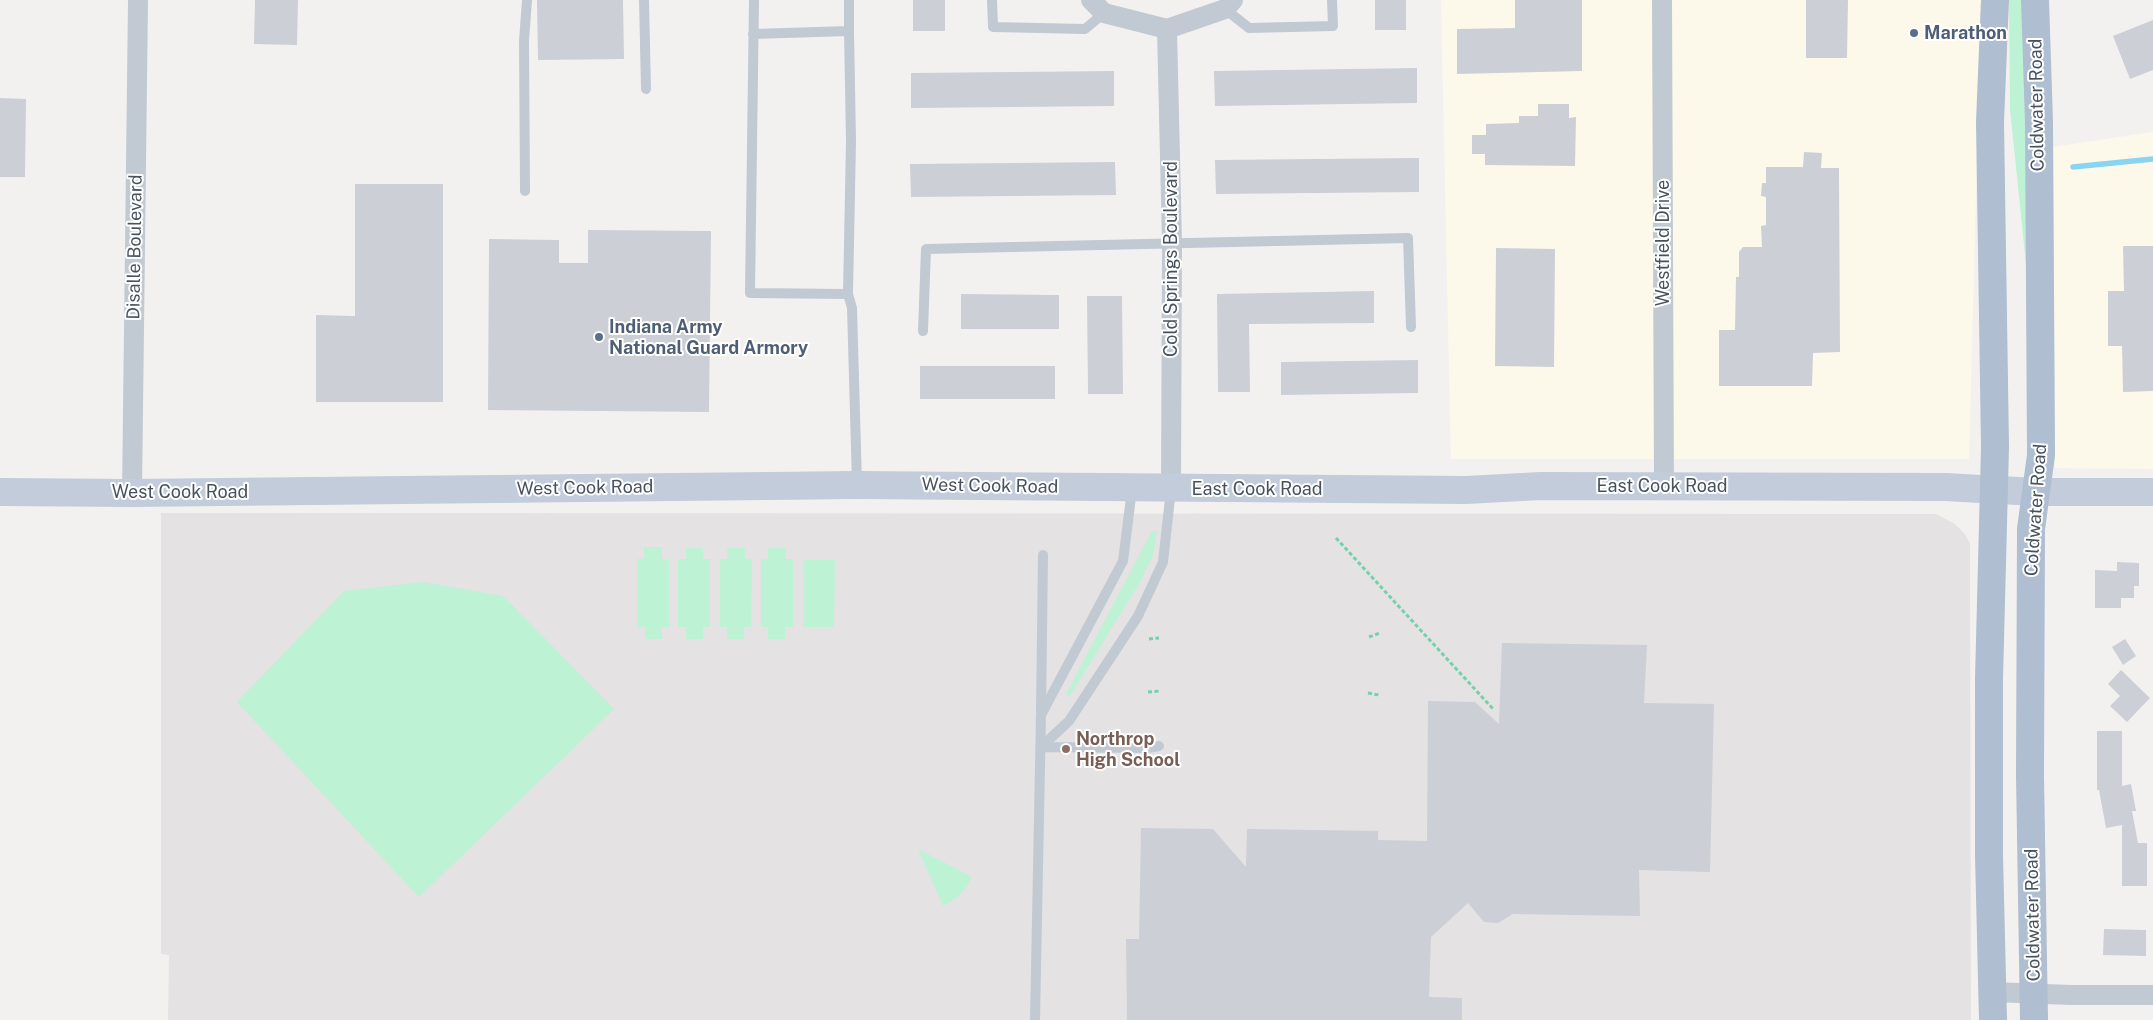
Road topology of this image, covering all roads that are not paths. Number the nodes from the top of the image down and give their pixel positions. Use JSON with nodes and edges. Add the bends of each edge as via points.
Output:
{"nodes":[{"id":1,"x":138,"y":0,"type":"edge"},
{"id":2,"x":526,"y":0,"type":"edge"},
{"id":3,"x":644,"y":0,"type":"edge"},
{"id":4,"x":754,"y":0,"type":"edge"},
{"id":5,"x":849,"y":0,"type":"edge"},
{"id":6,"x":992,"y":0,"type":"edge"},
{"id":7,"x":1332,"y":0,"type":"edge"},
{"id":8,"x":1662,"y":0,"type":"edge"},
{"id":9,"x":1994,"y":0,"type":"edge"},
{"id":10,"x":2035,"y":0,"type":"edge"},
{"id":11,"x":1230,"y":4,"type":"edge"},
{"id":12,"x":1098,"y":7,"type":"edge"},
{"id":13,"x":1167,"y":29,"type":"junction"},
{"id":14,"x":849,"y":31,"type":"junction"},
{"id":15,"x":754,"y":34,"type":"junction"},
{"id":16,"x":646,"y":89,"type":"dead end"},
{"id":17,"x":525,"y":191,"type":"dead end"},
{"id":18,"x":1172,"y":243,"type":"junction"},
{"id":19,"x":848,"y":294,"type":"junction"},
{"id":20,"x":1411,"y":327,"type":"dead end"},
{"id":21,"x":923,"y":331,"type":"dead end"},
{"id":22,"x":857,"y":485,"type":"junction"},
{"id":23,"x":1664,"y":487,"type":"junction"},
{"id":24,"x":1132,"y":488,"type":"junction"},
{"id":25,"x":1170,"y":489,"type":"junction"},
{"id":26,"x":1994,"y":490,"type":"junction"},
{"id":27,"x":0,"y":492,"type":"edge"},
{"id":28,"x":2036,"y":492,"type":"junction"},
{"id":29,"x":2153,"y":492,"type":"edge"},
{"id":30,"x":132,"y":493,"type":"junction"},
{"id":31,"x":1042,"y":555,"type":"dead end"},
{"id":32,"x":1041,"y":715,"type":"junction"},
{"id":33,"x":1159,"y":746,"type":"dead end"},
{"id":34,"x":1041,"y":747,"type":"junction"},
{"id":35,"x":1992,"y":992,"type":"junction"},
{"id":36,"x":2035,"y":993,"type":"junction"},
{"id":37,"x":2153,"y":995,"type":"edge"},
{"id":38,"x":1035,"y":1020,"type":"edge"},
{"id":39,"x":1994,"y":1020,"type":"edge"},
{"id":40,"x":2034,"y":1020,"type":"edge"}],
"edges":[{"from":1,"to":30,"type":"street","name":"Disalle Boulevard"},
{"from":2,"to":17,"type":"lane"},
{"from":3,"to":16,"type":"lane"},
{"from":4,"to":15,"type":"lane"},
{"from":5,"to":14,"type":"lane"},
{"from":6,"to":12,"type":"lane","via":[[993,27],[1085,29]]},
{"from":7,"to":11,"type":"lane","via":[[1333,26],[1249,28]]},
{"from":8,"to":23,"type":"street","name":"Westfield Drive"},
{"from":9,"to":26,"type":"main road","via":[[1990,122]]},
{"from":10,"to":28,"type":"main road","name":"Coldwater Road","via":[[2041,455]]},
{"from":11,"to":13,"type":"street"},
{"from":12,"to":13,"type":"street"},
{"from":13,"to":18,"type":"street","name":"Cold Springs Boulevard"},
{"from":14,"to":15,"type":"lane"},
{"from":14,"to":19,"type":"lane"},
{"from":15,"to":19,"type":"lane","via":[[750,293]]},
{"from":18,"to":20,"type":"lane","via":[[1408,238]]},
{"from":18,"to":21,"type":"lane","via":[[926,249]]},
{"from":18,"to":25,"type":"street","name":"Cold Springs Boulevard"},
{"from":19,"to":22,"type":"lane","via":[[852,308]]},
{"from":22,"to":24,"type":"main road","name":"West Cook Road"},
{"from":22,"to":30,"type":"main road","name":"West Cook Road"},
{"from":23,"to":25,"type":"main road","name":"East Cook Road"},
{"from":23,"to":26,"type":"main road","name":"East Cook Road","via":[[1946,487]]},
{"from":24,"to":25,"type":"main road","name":"West Cook Road"},
{"from":24,"to":32,"type":"lane","via":[[1123,561]]},
{"from":25,"to":34,"type":"lane","via":[[1163,562],[1138,616],[1069,721]]},
{"from":26,"to":28,"type":"main road","name":"East Cook Road"},
{"from":26,"to":35,"type":"main road","via":[[1989,679]]},
{"from":27,"to":30,"type":"main road","name":"West Cook Road"},
{"from":28,"to":29,"type":"main road","name":"East Cook Road"},
{"from":28,"to":36,"type":"main road","name":"Coldwater Road","via":[[2031,529],[2030,775]]},
{"from":31,"to":32,"type":"lane"},
{"from":32,"to":34,"type":"lane"},
{"from":33,"to":34,"type":"lane"},
{"from":34,"to":38,"type":"lane"},
{"from":35,"to":36,"type":"street"},
{"from":35,"to":39,"type":"main road"},
{"from":36,"to":37,"type":"street"},
{"from":36,"to":40,"type":"main road","name":"Coldwater Road"}]}
